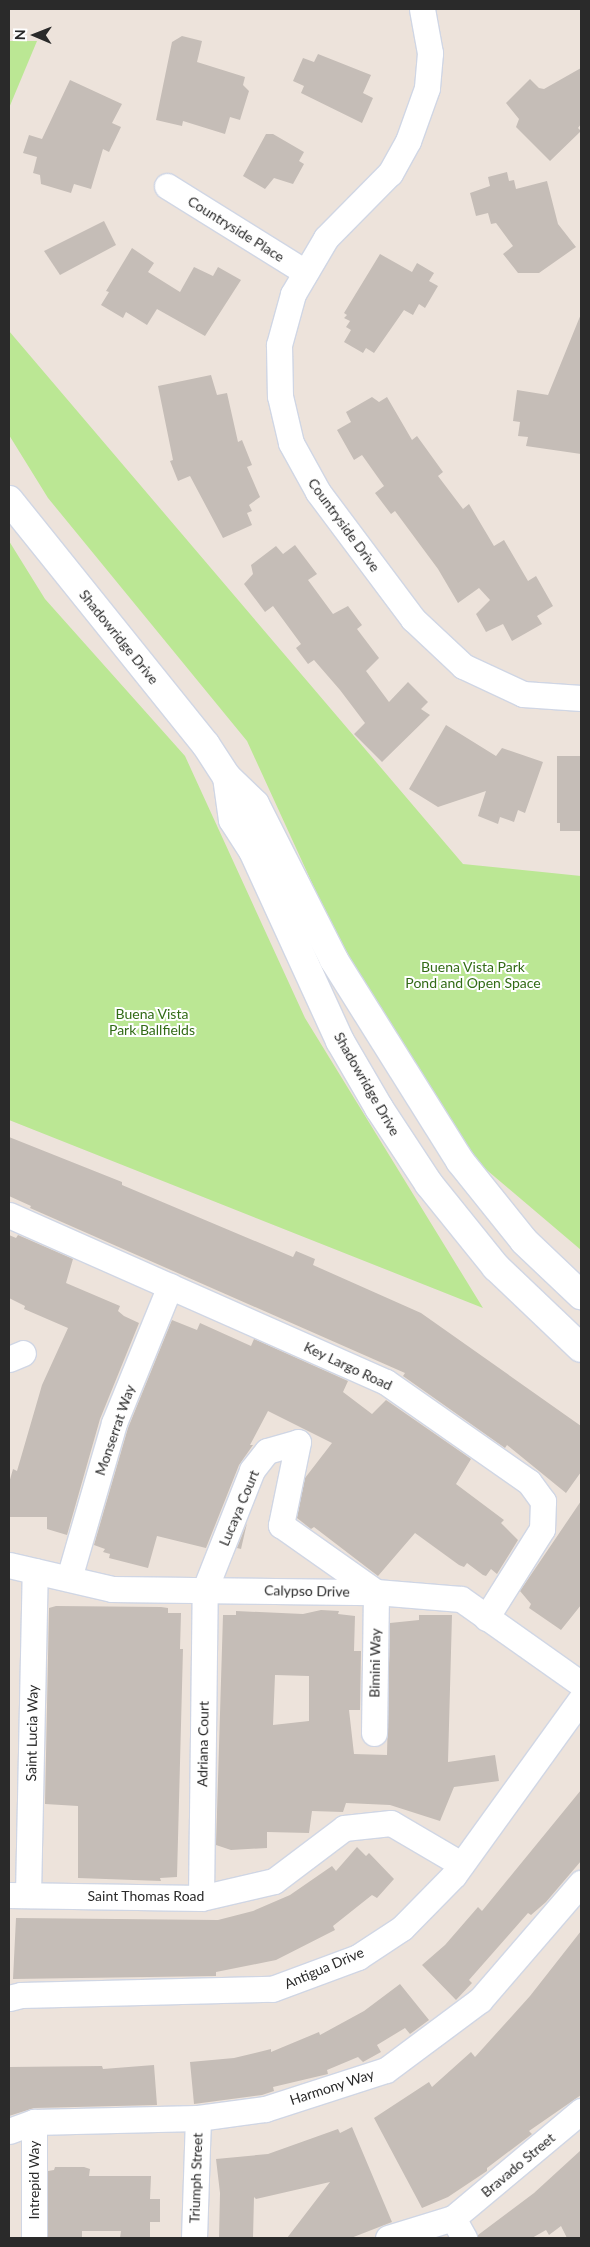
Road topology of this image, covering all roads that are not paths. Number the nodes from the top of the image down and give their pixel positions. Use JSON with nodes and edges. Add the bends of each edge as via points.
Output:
{"nodes":[{"id":1,"x":422,"y":9,"type":"edge"},
{"id":2,"x":167,"y":186,"type":"dead end"},
{"id":3,"x":305,"y":272,"type":"junction"},
{"id":4,"x":9,"y":500,"type":"edge"},
{"id":5,"x":581,"y":698,"type":"edge"},
{"id":6,"x":227,"y":776,"type":"junction"},
{"id":7,"x":9,"y":1215,"type":"edge"},
{"id":8,"x":170,"y":1286,"type":"junction"},
{"id":9,"x":581,"y":1294,"type":"edge"},
{"id":10,"x":581,"y":1348,"type":"edge"},
{"id":11,"x":9,"y":1565,"type":"edge"},
{"id":12,"x":35,"y":1571,"type":"junction"},
{"id":13,"x":69,"y":1578,"type":"junction"},
{"id":14,"x":205,"y":1590,"type":"junction"},
{"id":15,"x":376,"y":1592,"type":"junction"},
{"id":16,"x":486,"y":1618,"type":"junction"},
{"id":17,"x":581,"y":1684,"type":"edge"},
{"id":18,"x":581,"y":1700,"type":"edge"},
{"id":19,"x":374,"y":1733,"type":"dead end"},
{"id":20,"x":462,"y":1864,"type":"junction"},
{"id":21,"x":581,"y":1883,"type":"edge"},
{"id":22,"x":19,"y":1895,"type":"edge"},
{"id":23,"x":201,"y":1898,"type":"junction"},
{"id":24,"x":9,"y":1998,"type":"edge"},
{"id":25,"x":581,"y":2111,"type":"edge"},
{"id":26,"x":198,"y":2118,"type":"junction"},
{"id":27,"x":34,"y":2122,"type":"junction"},
{"id":28,"x":9,"y":2131,"type":"edge"},
{"id":29,"x":458,"y":2228,"type":"edge"},
{"id":30,"x":34,"y":2238,"type":"edge"},
{"id":31,"x":194,"y":2238,"type":"edge"},
{"id":32,"x":388,"y":2238,"type":"edge"}],
"edges":[{"from":1,"to":3,"type":"street","name":"Countryside Drive","via":[[430,53],[426,88],[408,141],[390,173],[326,238]]},
{"from":2,"to":3,"type":"street","name":"Countryside Place"},
{"from":3,"to":5,"type":"street","name":"Countryside Drive","via":[[293,294],[279,345],[280,396],[291,443],[318,492],[413,619],[463,666],[524,694]]},
{"from":4,"to":6,"type":"street","name":"Shadowridge Drive","via":[[206,745]]},
{"from":6,"to":9,"type":"street","name":"Shadowridge Drive","via":[[255,804],[334,960],[460,1161],[524,1240]]},
{"from":6,"to":10,"type":"street","name":"Shadowridge Drive","via":[[232,820],[253,851],[340,1041],[379,1108],[429,1184],[496,1267]]},
{"from":7,"to":8,"type":"street","name":"Key Largo Road"},
{"from":8,"to":13,"type":"street","name":"Monserrat Way","via":[[114,1423]]},
{"from":8,"to":16,"type":"street","name":"Key Largo Road","via":[[386,1382],[529,1482],[543,1501],[542,1529]]},
{"from":11,"to":12,"type":"street","name":"Calypso Drive"},
{"from":12,"to":13,"type":"street","name":"Calypso Drive"},
{"from":12,"to":22,"type":"street","name":"Saint Lucia Way"},
{"from":13,"to":14,"type":"street","name":"Calypso Drive","via":[[112,1590]]},
{"from":14,"to":15,"type":"street","name":"Calypso Drive"},
{"from":14,"to":15,"type":"street","name":"Lucaya Court","via":[[252,1470],[267,1451],[298,1442],[281,1525]]},
{"from":14,"to":23,"type":"street","name":"Adriana Court"},
{"from":15,"to":16,"type":"street","name":"Calypso Drive","via":[[461,1599]]},
{"from":15,"to":19,"type":"street","name":"Bimini Way"},
{"from":16,"to":17,"type":"street","name":"Calypso Drive"},
{"from":18,"to":20,"type":"street","name":"Antigua Drive"},
{"from":20,"to":23,"type":"street","name":"Saint Thomas Road","via":[[391,1823],[344,1828],[274,1881]]},
{"from":20,"to":24,"type":"street","name":"Antigua Drive","via":[[402,1928],[358,1957],[272,1990],[20,1995]]},
{"from":21,"to":26,"type":"street","name":"Harmony Way","via":[[480,2000],[386,2070],[265,2109]]},
{"from":22,"to":23,"type":"street","name":"Saint Thomas Road"},
{"from":25,"to":29,"type":"street","name":"Bravado Street"},
{"from":26,"to":27,"type":"street","name":"Harmony Way"},
{"from":26,"to":31,"type":"street","name":"Triumph Street"},
{"from":27,"to":28,"type":"street","name":"Harmony Way"},
{"from":27,"to":30,"type":"street","name":"Intrepid Way"},
{"from":29,"to":32,"type":"street","name":"Bravado Street"}]}
